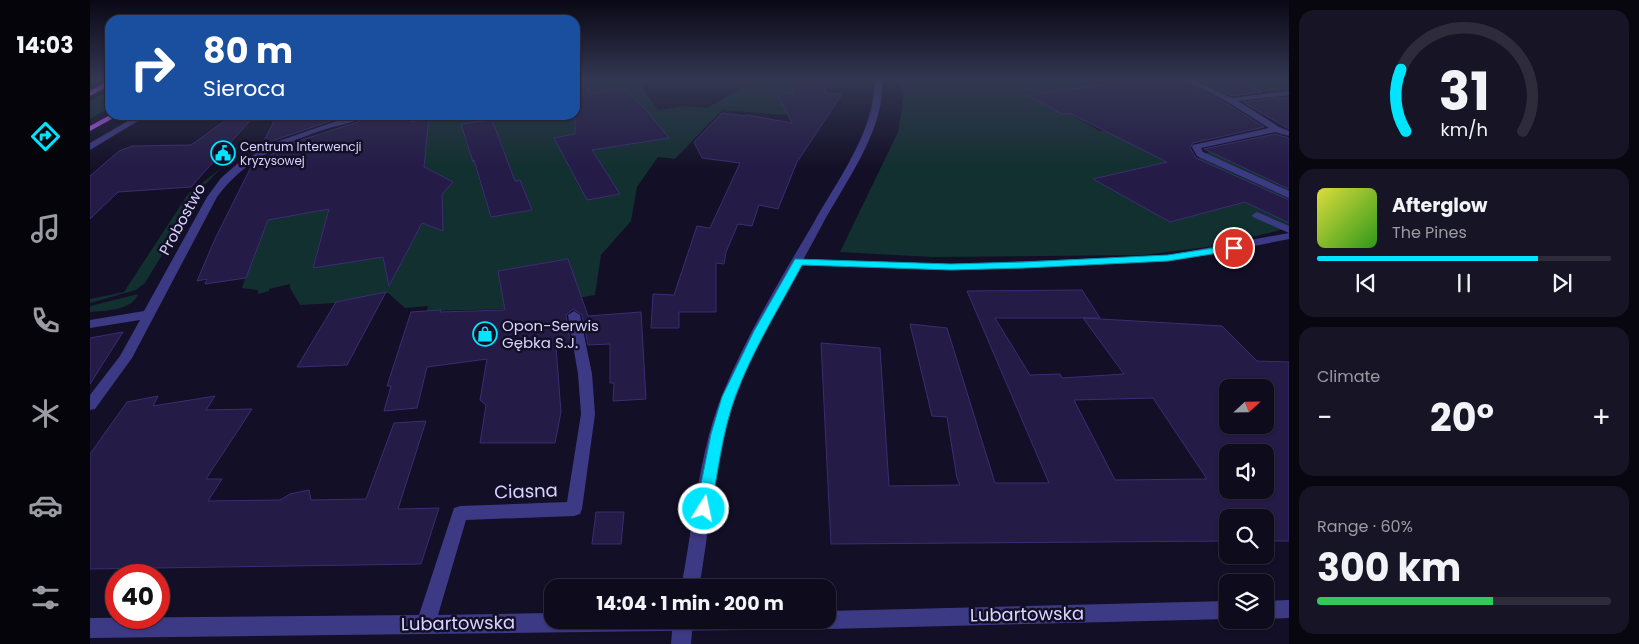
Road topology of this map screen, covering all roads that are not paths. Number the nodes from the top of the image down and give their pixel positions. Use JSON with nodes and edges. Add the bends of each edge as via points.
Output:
{"nodes":[{"id":1,"x":875,"y":109,"type":"edge"},
{"id":2,"x":1245,"y":109,"type":"edge"},
{"id":3,"x":106,"y":120,"type":"edge"},
{"id":4,"x":136,"y":120,"type":"edge"},
{"id":5,"x":349,"y":120,"type":"edge"},
{"id":6,"x":90,"y":129,"type":"edge"},
{"id":7,"x":1276,"y":129,"type":"junction"},
{"id":8,"x":1289,"y":134,"type":"edge"},
{"id":9,"x":90,"y":147,"type":"edge"},
{"id":10,"x":1289,"y":195,"type":"edge"},
{"id":11,"x":1257,"y":215,"type":"dead end"},
{"id":12,"x":1289,"y":230,"type":"edge"},
{"id":13,"x":1289,"y":236,"type":"edge"},
{"id":14,"x":799,"y":262,"type":"junction"},
{"id":15,"x":149,"y":314,"type":"junction"},
{"id":16,"x":574,"y":315,"type":"dead end"},
{"id":17,"x":90,"y":324,"type":"edge"},
{"id":18,"x":90,"y":405,"type":"edge"},
{"id":19,"x":692,"y":579,"type":"edge"},
{"id":20,"x":1289,"y":609,"type":"edge"},
{"id":21,"x":1219,"y":610,"type":"edge"},
{"id":22,"x":1274,"y":610,"type":"edge"},
{"id":23,"x":836,"y":620,"type":"edge"},
{"id":24,"x":544,"y":622,"type":"edge"},
{"id":25,"x":426,"y":624,"type":"junction"},
{"id":26,"x":90,"y":628,"type":"edge"},
{"id":27,"x":682,"y":629,"type":"edge"},
{"id":28,"x":681,"y":644,"type":"edge"}],
"edges":[{"from":1,"to":14,"type":"street","via":[[871,124]]},
{"from":2,"to":7,"type":"street"},
{"from":3,"to":6,"type":"main road"},
{"from":4,"to":9,"type":"street"},
{"from":5,"to":15,"type":"street","name":"Probostwo","via":[[273,148],[226,177]]},
{"from":7,"to":8,"type":"street"},
{"from":7,"to":10,"type":"street","via":[[1196,147],[1200,154]]},
{"from":11,"to":12,"type":"street"},
{"from":13,"to":14,"type":"street","via":[[1168,258],[1133,260],[951,267]]},
{"from":14,"to":19,"type":"street","via":[[760,331],[729,397],[712,463]]},
{"from":15,"to":17,"type":"street"},
{"from":15,"to":18,"type":"street","name":"Probostwo","via":[[125,358]]},
{"from":16,"to":25,"type":"street","name":"Ciasna","via":[[585,374],[588,414],[574,509],[460,513]]},
{"from":20,"to":22,"type":"street"},
{"from":21,"to":23,"type":"street","name":"Lubartowska"},
{"from":24,"to":25,"type":"street","name":"Lubartowska"},
{"from":25,"to":26,"type":"street","name":"Lubartowska"},
{"from":27,"to":28,"type":"street"}]}
